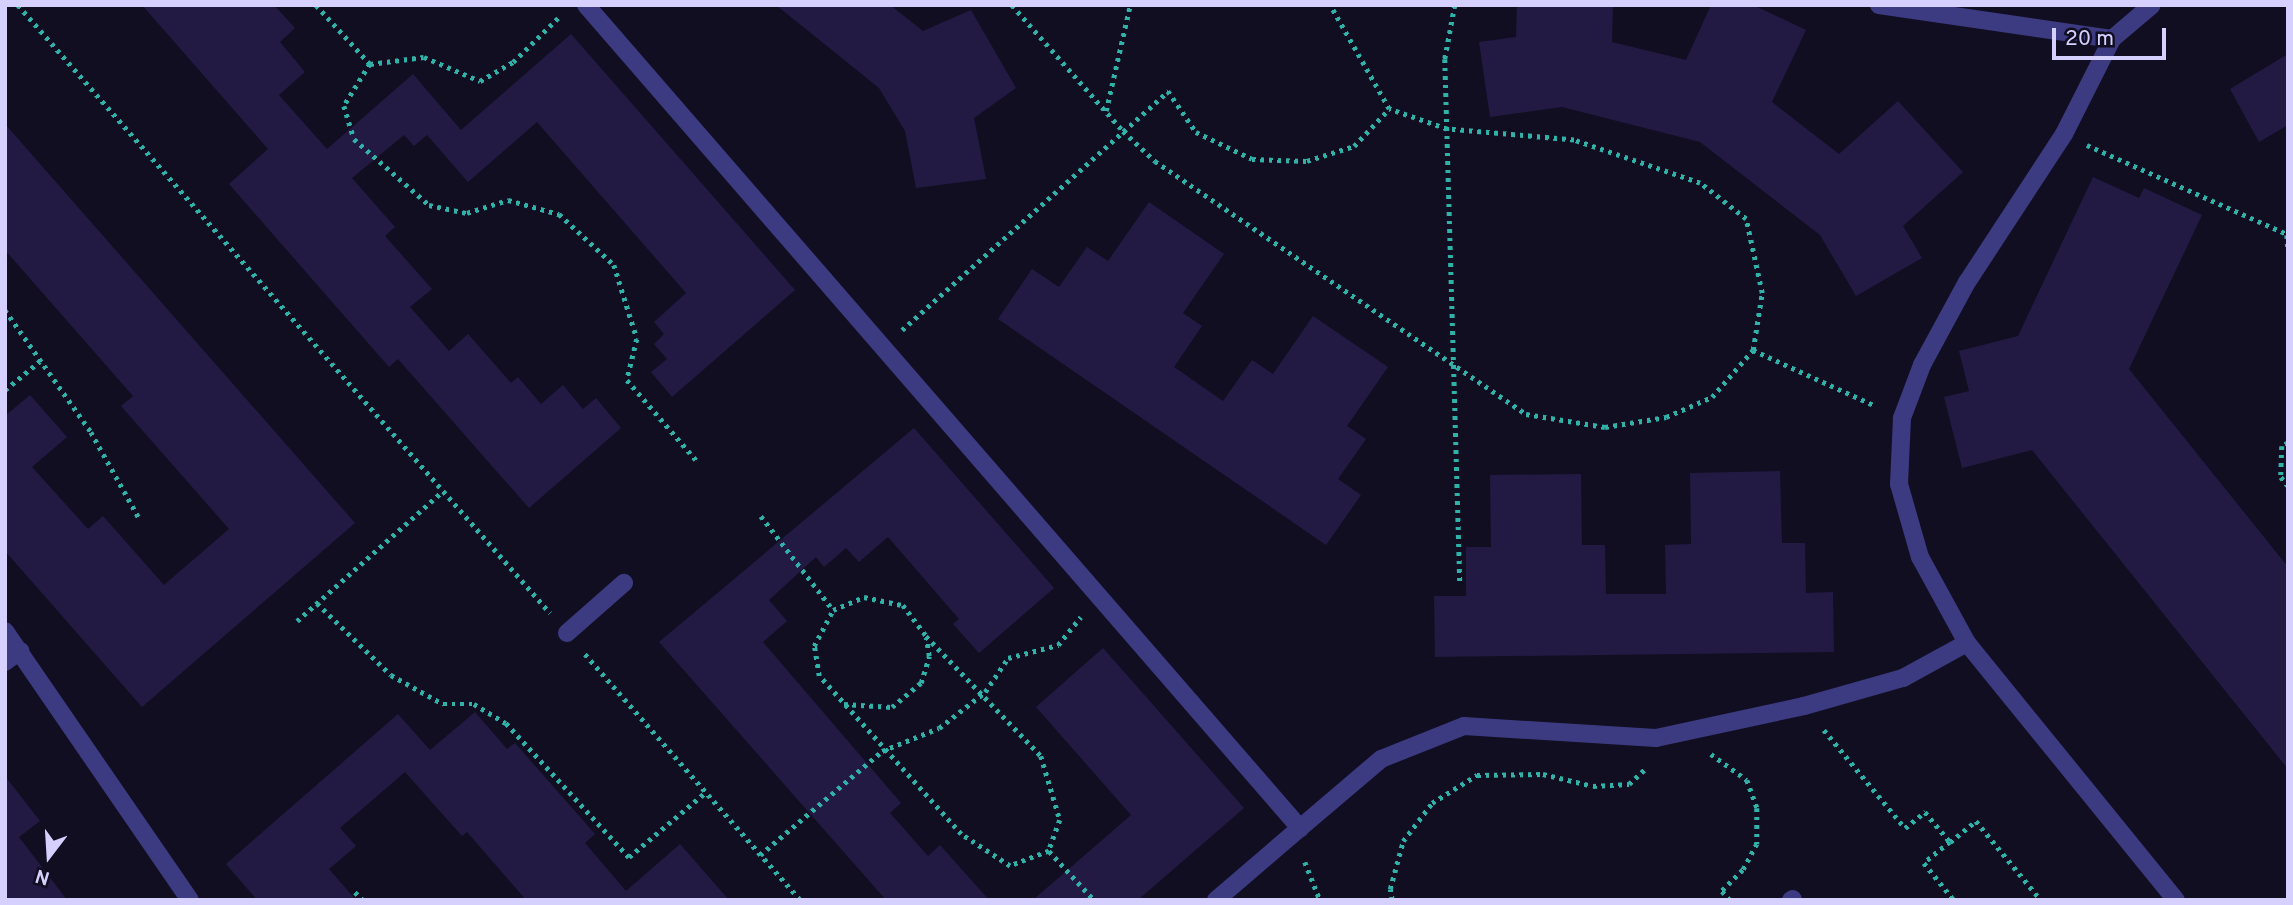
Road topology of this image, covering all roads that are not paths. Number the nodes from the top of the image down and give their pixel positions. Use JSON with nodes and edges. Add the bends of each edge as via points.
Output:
{"nodes":[{"id":1,"x":586,"y":5,"type":"edge"},
{"id":2,"x":1879,"y":5,"type":"edge"},
{"id":3,"x":2152,"y":5,"type":"edge"},
{"id":4,"x":2112,"y":39,"type":"junction"},
{"id":5,"x":624,"y":583,"type":"dead end"},
{"id":6,"x":5,"y":631,"type":"edge"},
{"id":7,"x":567,"y":633,"type":"road end"},
{"id":8,"x":1967,"y":643,"type":"junction"},
{"id":9,"x":13,"y":657,"type":"edge"},
{"id":10,"x":1300,"y":828,"type":"junction"},
{"id":11,"x":190,"y":900,"type":"edge"},
{"id":12,"x":1216,"y":900,"type":"edge"},
{"id":13,"x":2176,"y":900,"type":"edge"}],
"edges":[{"from":1,"to":10,"type":"lane"},
{"from":2,"to":4,"type":"lane"},
{"from":3,"to":4,"type":"lane"},
{"from":4,"to":8,"type":"lane","via":[[2064,134],[1967,282],[1922,365],[1902,418],[1899,484],[1920,557]]},
{"from":5,"to":7,"type":"lane"},
{"from":6,"to":9,"type":"lane"},
{"from":8,"to":10,"type":"lane","via":[[1903,678],[1804,706],[1656,738],[1464,726],[1381,759]]},
{"from":8,"to":13,"type":"lane"},
{"from":9,"to":11,"type":"lane"},
{"from":10,"to":12,"type":"lane"}]}
